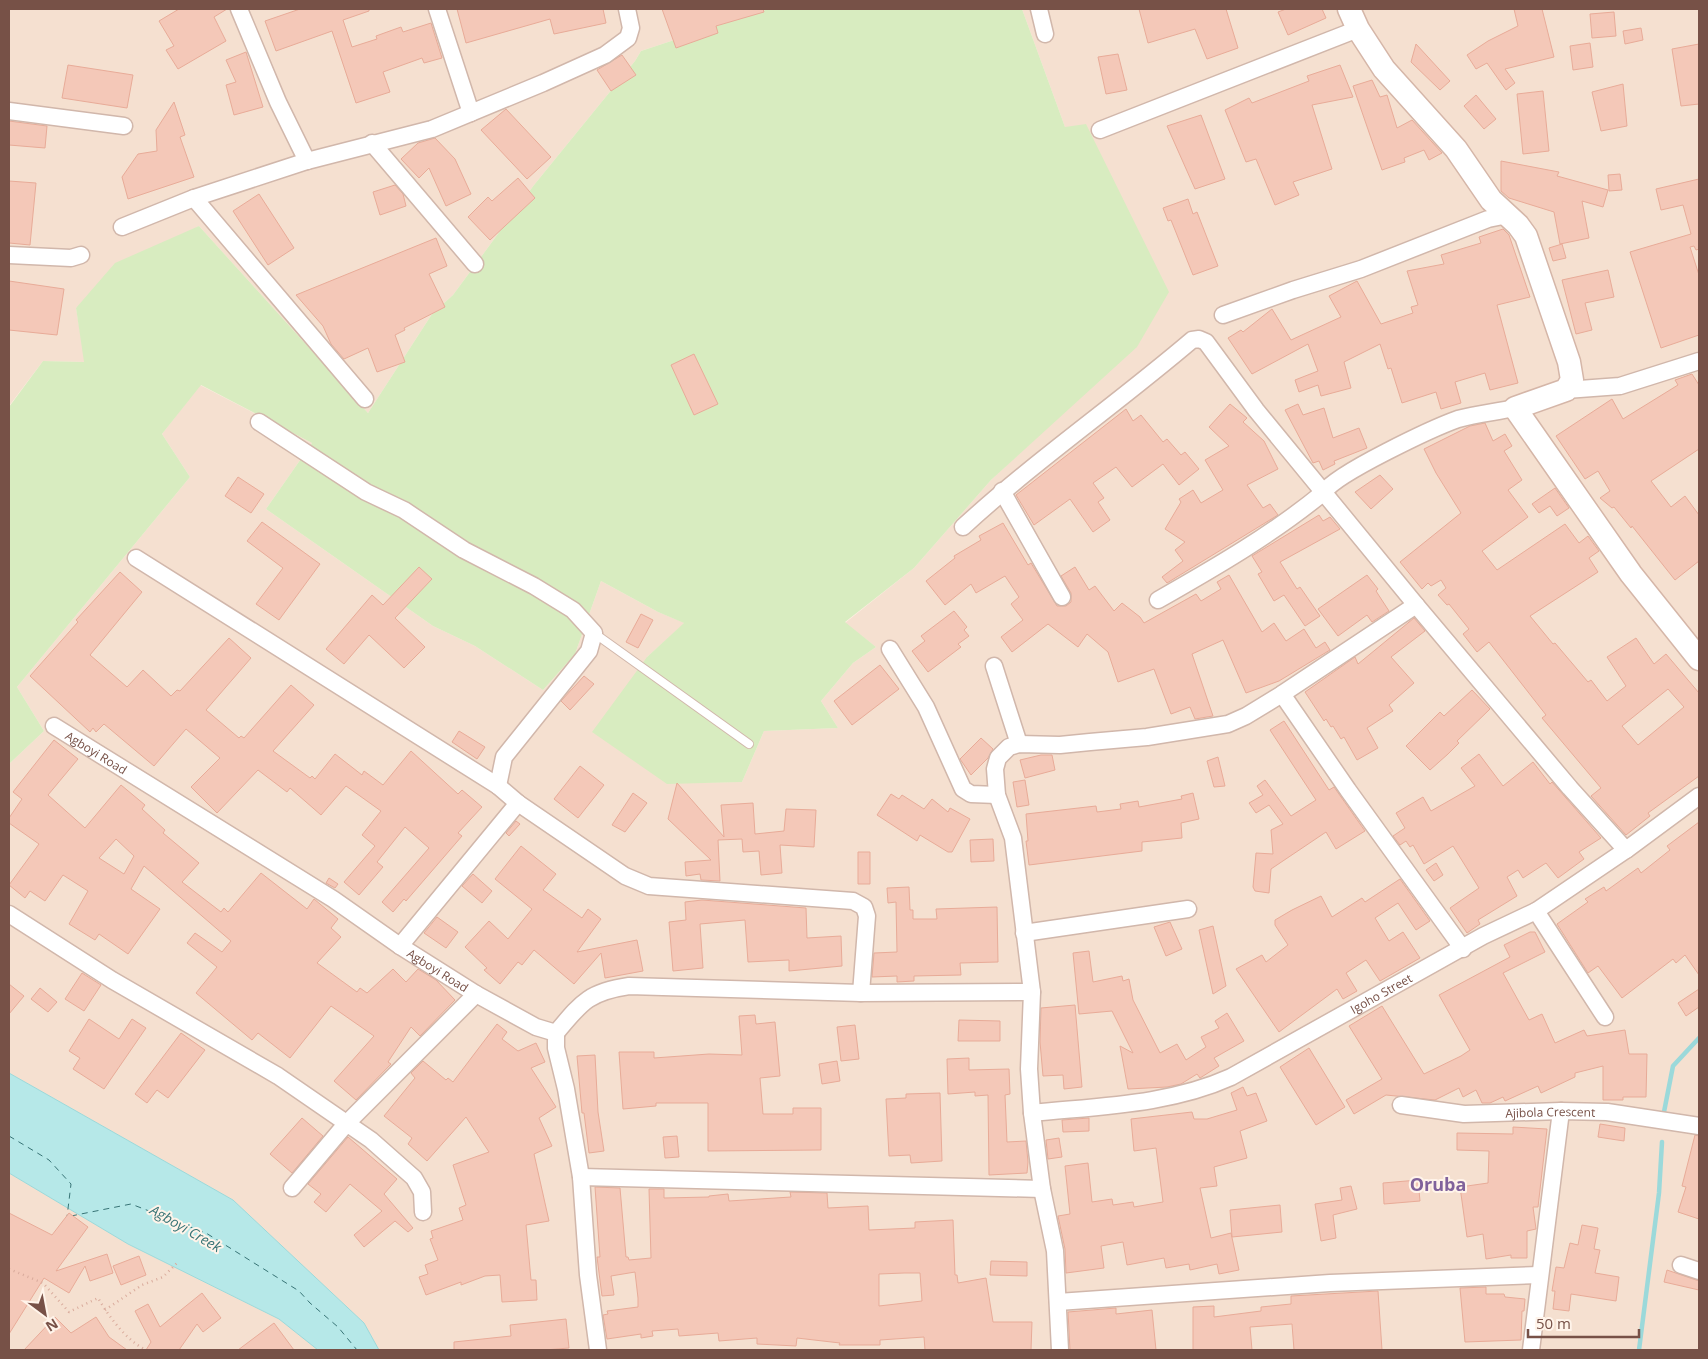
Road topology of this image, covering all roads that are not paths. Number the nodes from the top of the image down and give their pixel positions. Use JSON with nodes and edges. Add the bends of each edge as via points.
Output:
{"nodes":[{"id":1,"x":240,"y":9,"type":"edge"},
{"id":2,"x":437,"y":9,"type":"edge"},
{"id":3,"x":627,"y":9,"type":"edge"},
{"id":4,"x":1039,"y":9,"type":"edge"},
{"id":5,"x":1349,"y":9,"type":"edge"},
{"id":6,"x":1358,"y":29,"type":"junction"},
{"id":7,"x":1044,"y":34,"type":"dead end"},
{"id":8,"x":9,"y":111,"type":"edge"},
{"id":9,"x":471,"y":113,"type":"junction"},
{"id":10,"x":124,"y":126,"type":"dead end"},
{"id":11,"x":1100,"y":130,"type":"dead end"},
{"id":12,"x":372,"y":143,"type":"junction"},
{"id":13,"x":307,"y":161,"type":"junction"},
{"id":14,"x":194,"y":198,"type":"junction"},
{"id":15,"x":1508,"y":216,"type":"junction"},
{"id":16,"x":122,"y":227,"type":"dead end"},
{"id":17,"x":9,"y":255,"type":"edge"},
{"id":18,"x":81,"y":255,"type":"dead end"},
{"id":19,"x":475,"y":264,"type":"dead end"},
{"id":20,"x":1223,"y":315,"type":"dead end"},
{"id":21,"x":1699,"y":361,"type":"edge"},
{"id":22,"x":1566,"y":390,"type":"junction"},
{"id":23,"x":365,"y":399,"type":"dead end"},
{"id":24,"x":1515,"y":408,"type":"junction"},
{"id":25,"x":259,"y":422,"type":"dead end"},
{"id":26,"x":1002,"y":491,"type":"junction"},
{"id":27,"x":1324,"y":492,"type":"junction"},
{"id":28,"x":963,"y":527,"type":"dead end"},
{"id":29,"x":136,"y":558,"type":"dead end"},
{"id":30,"x":1062,"y":597,"type":"dead end"},
{"id":31,"x":1158,"y":600,"type":"dead end"},
{"id":32,"x":1416,"y":605,"type":"junction"},
{"id":33,"x":594,"y":633,"type":"junction"},
{"id":34,"x":890,"y":649,"type":"dead end"},
{"id":35,"x":1699,"y":659,"type":"edge"},
{"id":36,"x":994,"y":666,"type":"dead end"},
{"id":37,"x":1282,"y":694,"type":"junction"},
{"id":38,"x":54,"y":726,"type":"dead end"},
{"id":39,"x":749,"y":744,"type":"dead end"},
{"id":40,"x":1019,"y":744,"type":"junction"},
{"id":41,"x":498,"y":786,"type":"junction"},
{"id":42,"x":997,"y":795,"type":"junction"},
{"id":43,"x":1699,"y":796,"type":"edge"},
{"id":44,"x":518,"y":803,"type":"junction"},
{"id":45,"x":1626,"y":850,"type":"junction"},
{"id":46,"x":1188,"y":909,"type":"dead end"},
{"id":47,"x":1536,"y":912,"type":"junction"},
{"id":48,"x":9,"y":914,"type":"edge"},
{"id":49,"x":1024,"y":934,"type":"junction"},
{"id":50,"x":400,"y":946,"type":"junction"},
{"id":51,"x":1463,"y":949,"type":"junction"},
{"id":52,"x":1032,"y":992,"type":"junction"},
{"id":53,"x":861,"y":993,"type":"junction"},
{"id":54,"x":476,"y":994,"type":"junction"},
{"id":55,"x":1605,"y":1017,"type":"dead end"},
{"id":56,"x":556,"y":1033,"type":"junction"},
{"id":57,"x":1401,"y":1106,"type":"dead end"},
{"id":58,"x":1561,"y":1111,"type":"junction"},
{"id":59,"x":1032,"y":1113,"type":"junction"},
{"id":60,"x":346,"y":1124,"type":"junction"},
{"id":61,"x":1699,"y":1126,"type":"edge"},
{"id":62,"x":581,"y":1177,"type":"junction"},
{"id":63,"x":292,"y":1188,"type":"dead end"},
{"id":64,"x":1042,"y":1189,"type":"junction"},
{"id":65,"x":423,"y":1212,"type":"dead end"},
{"id":66,"x":1682,"y":1265,"type":"dead end"},
{"id":67,"x":1699,"y":1271,"type":"edge"},
{"id":68,"x":1539,"y":1275,"type":"junction"},
{"id":69,"x":1058,"y":1302,"type":"junction"},
{"id":70,"x":598,"y":1350,"type":"edge"},
{"id":71,"x":1060,"y":1350,"type":"edge"},
{"id":72,"x":1531,"y":1350,"type":"edge"}],
"edges":[{"from":1,"to":13,"type":"street","via":[[278,102]]},
{"from":2,"to":9,"type":"street"},
{"from":3,"to":9,"type":"street","via":[[631,28],[628,38],[605,55]]},
{"from":4,"to":7,"type":"street"},
{"from":5,"to":6,"type":"street"},
{"from":6,"to":11,"type":"street"},
{"from":6,"to":15,"type":"street","via":[[1384,69],[1456,149],[1491,200]]},
{"from":8,"to":10,"type":"street"},
{"from":9,"to":12,"type":"street","via":[[432,129]]},
{"from":12,"to":13,"type":"street"},
{"from":12,"to":19,"type":"street"},
{"from":13,"to":14,"type":"street"},
{"from":14,"to":16,"type":"street"},
{"from":14,"to":23,"type":"street"},
{"from":15,"to":20,"type":"street","via":[[1488,219],[1361,269]]},
{"from":15,"to":22,"type":"street","via":[[1526,236],[1551,307],[1569,362],[1572,380]]},
{"from":17,"to":18,"type":"street","via":[[71,258]]},
{"from":21,"to":22,"type":"street","via":[[1620,386]]},
{"from":22,"to":24,"type":"street"},
{"from":24,"to":27,"type":"street","via":[[1459,419],[1418,436],[1346,474]]},
{"from":24,"to":35,"type":"street","via":[[1632,574]]},
{"from":25,"to":33,"type":"street","via":[[366,492],[404,510],[464,550],[573,610]]},
{"from":26,"to":27,"type":"street","via":[[1192,340],[1199,339],[1206,342],[1256,410]]},
{"from":26,"to":28,"type":"street"},
{"from":26,"to":30,"type":"street"},
{"from":27,"to":31,"type":"street","via":[[1288,522]]},
{"from":27,"to":32,"type":"street"},
{"from":29,"to":41,"type":"street"},
{"from":32,"to":37,"type":"street"},
{"from":32,"to":45,"type":"street"},
{"from":33,"to":39,"type":"lane"},
{"from":33,"to":41,"type":"street","via":[[589,652],[504,756]]},
{"from":34,"to":42,"type":"street","via":[[926,707],[963,789],[971,794]]},
{"from":36,"to":40,"type":"street"},
{"from":37,"to":40,"type":"street","via":[[1228,724],[1060,745]]},
{"from":37,"to":51,"type":"street"},
{"from":38,"to":50,"type":"street","name":"Agboyi Road","via":[[333,899]]},
{"from":40,"to":42,"type":"street","via":[[998,758],[995,769]]},
{"from":41,"to":44,"type":"street"},
{"from":42,"to":49,"type":"street","via":[[1013,838]]},
{"from":43,"to":45,"type":"street","name":"Igoho Street"},
{"from":44,"to":50,"type":"street"},
{"from":44,"to":53,"type":"street","via":[[625,876],[649,886],[852,901],[864,908],[867,916]]},
{"from":45,"to":47,"type":"street","name":"Igoho Street"},
{"from":46,"to":49,"type":"street"},
{"from":47,"to":51,"type":"street","name":"Igoho Street","via":[[1483,936]]},
{"from":47,"to":55,"type":"street"},
{"from":48,"to":60,"type":"street","via":[[112,980],[278,1076]]},
{"from":49,"to":52,"type":"street"},
{"from":50,"to":54,"type":"street","name":"Agboyi Road"},
{"from":51,"to":59,"type":"street","name":"Igoho Street","via":[[1210,1086],[1162,1098]]},
{"from":52,"to":53,"type":"street"},
{"from":52,"to":59,"type":"street","via":[[1029,1069]]},
{"from":53,"to":56,"type":"street","via":[[629,986],[605,990],[589,998]]},
{"from":54,"to":56,"type":"street","name":"Agboyi Road","via":[[536,1027]]},
{"from":54,"to":60,"type":"street"},
{"from":56,"to":62,"type":"street","via":[[556,1048]]},
{"from":57,"to":58,"type":"street","name":"Ajibola Crescent","via":[[1464,1114]]},
{"from":58,"to":61,"type":"street","name":"Ajibola Crescent","via":[[1607,1112]]},
{"from":58,"to":68,"type":"street"},
{"from":59,"to":64,"type":"street"},
{"from":60,"to":63,"type":"street"},
{"from":60,"to":65,"type":"street","via":[[387,1153],[414,1178],[422,1192]]},
{"from":62,"to":64,"type":"street"},
{"from":62,"to":70,"type":"street","via":[[588,1275]]},
{"from":64,"to":69,"type":"street","via":[[1055,1251]]},
{"from":66,"to":67,"type":"street"},
{"from":68,"to":69,"type":"street","via":[[1330,1283]]},
{"from":68,"to":72,"type":"street"},
{"from":69,"to":71,"type":"street"}]}
